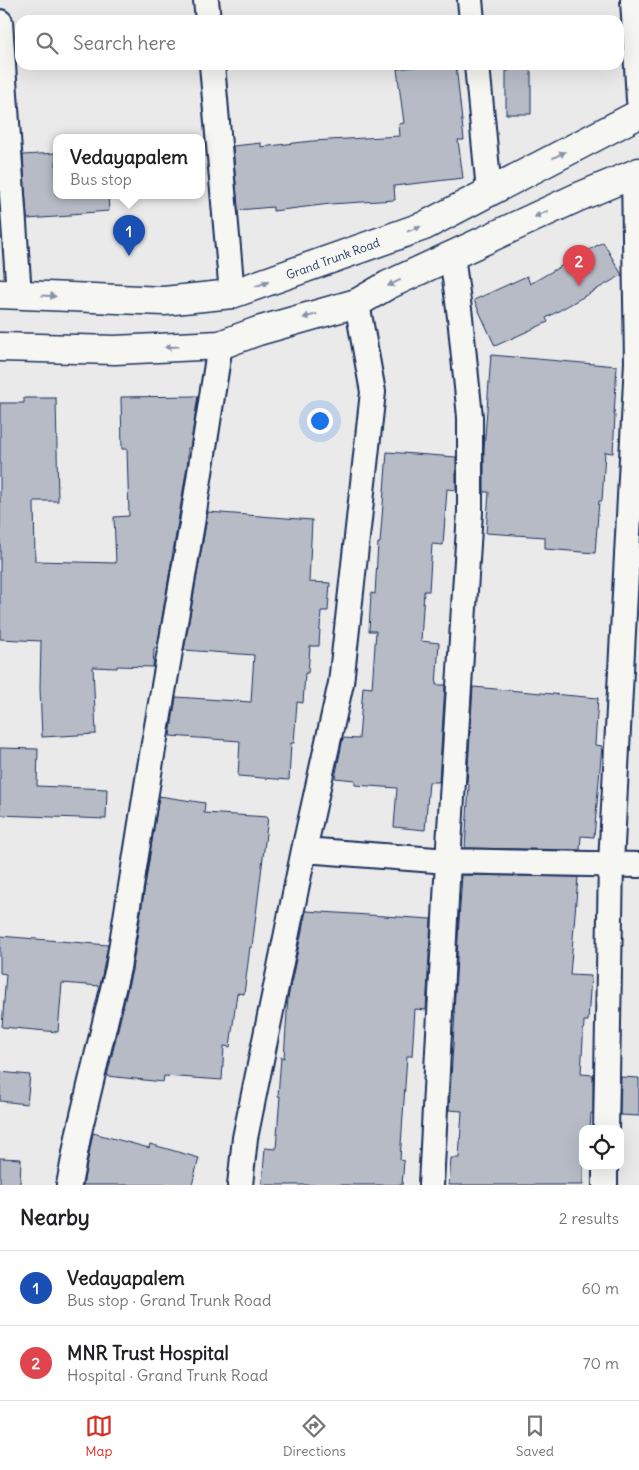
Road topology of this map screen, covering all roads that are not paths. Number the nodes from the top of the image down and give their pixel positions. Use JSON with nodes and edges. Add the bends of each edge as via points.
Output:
{"nodes":[{"id":1,"x":206,"y":0,"type":"edge"},
{"id":2,"x":470,"y":0,"type":"edge"},
{"id":3,"x":632,"y":0,"type":"edge"},
{"id":4,"x":208,"y":15,"type":"edge"},
{"id":5,"x":472,"y":15,"type":"edge"},
{"id":6,"x":0,"y":22,"type":"edge"},
{"id":7,"x":212,"y":70,"type":"edge"},
{"id":8,"x":477,"y":70,"type":"edge"},
{"id":9,"x":639,"y":100,"type":"edge"},
{"id":10,"x":639,"y":114,"type":"edge"},
{"id":11,"x":637,"y":173,"type":"edge"},
{"id":12,"x":489,"y":191,"type":"junction"},
{"id":13,"x":452,"y":255,"type":"junction"},
{"id":14,"x":9,"y":294,"type":"edge"},
{"id":15,"x":232,"y":294,"type":"junction"},
{"id":16,"x":357,"y":303,"type":"junction"},
{"id":17,"x":220,"y":345,"type":"junction"},
{"id":18,"x":0,"y":347,"type":"edge"},
{"id":19,"x":638,"y":362,"type":"edge"},
{"id":20,"x":304,"y":850,"type":"junction"},
{"id":21,"x":448,"y":861,"type":"junction"},
{"id":22,"x":611,"y":864,"type":"junction"},
{"id":23,"x":639,"y":866,"type":"edge"},
{"id":24,"x":606,"y":1125,"type":"edge"},
{"id":25,"x":605,"y":1170,"type":"edge"},
{"id":26,"x":70,"y":1185,"type":"edge"},
{"id":27,"x":240,"y":1185,"type":"edge"},
{"id":28,"x":431,"y":1185,"type":"edge"},
{"id":29,"x":605,"y":1185,"type":"edge"}],
"edges":[{"from":1,"to":4,"type":"street"},
{"from":2,"to":5,"type":"street"},
{"from":3,"to":9,"type":"street"},
{"from":6,"to":14,"type":"street"},
{"from":7,"to":15,"type":"street"},
{"from":8,"to":12,"type":"street"},
{"from":12,"to":10,"type":"main road","name":"Grand Trunk Road","one_way":true},
{"from":11,"to":13,"type":"main road","one_way":true},
{"from":11,"to":19,"type":"street"},
{"from":15,"to":12,"type":"main road","name":"Grand Trunk Road","one_way":true,"via":[[424,226]]},
{"from":13,"to":16,"type":"main road","one_way":true},
{"from":13,"to":21,"type":"street","via":[[470,417],[470,512]]},
{"from":14,"to":15,"type":"main road","name":"Grand Trunk Road","one_way":true,"via":[[164,301]]},
{"from":16,"to":17,"type":"main road","one_way":true},
{"from":16,"to":20,"type":"street","via":[[373,392],[341,683]]},
{"from":17,"to":18,"type":"main road","one_way":true,"via":[[115,350]]},
{"from":17,"to":26,"type":"street","via":[[118,968],[78,1132]]},
{"from":19,"to":22,"type":"street"},
{"from":20,"to":21,"type":"street"},
{"from":20,"to":27,"type":"street","via":[[245,1138]]},
{"from":21,"to":22,"type":"street"},
{"from":21,"to":28,"type":"street"},
{"from":22,"to":23,"type":"street"},
{"from":22,"to":24,"type":"street"},
{"from":25,"to":29,"type":"street"}]}
